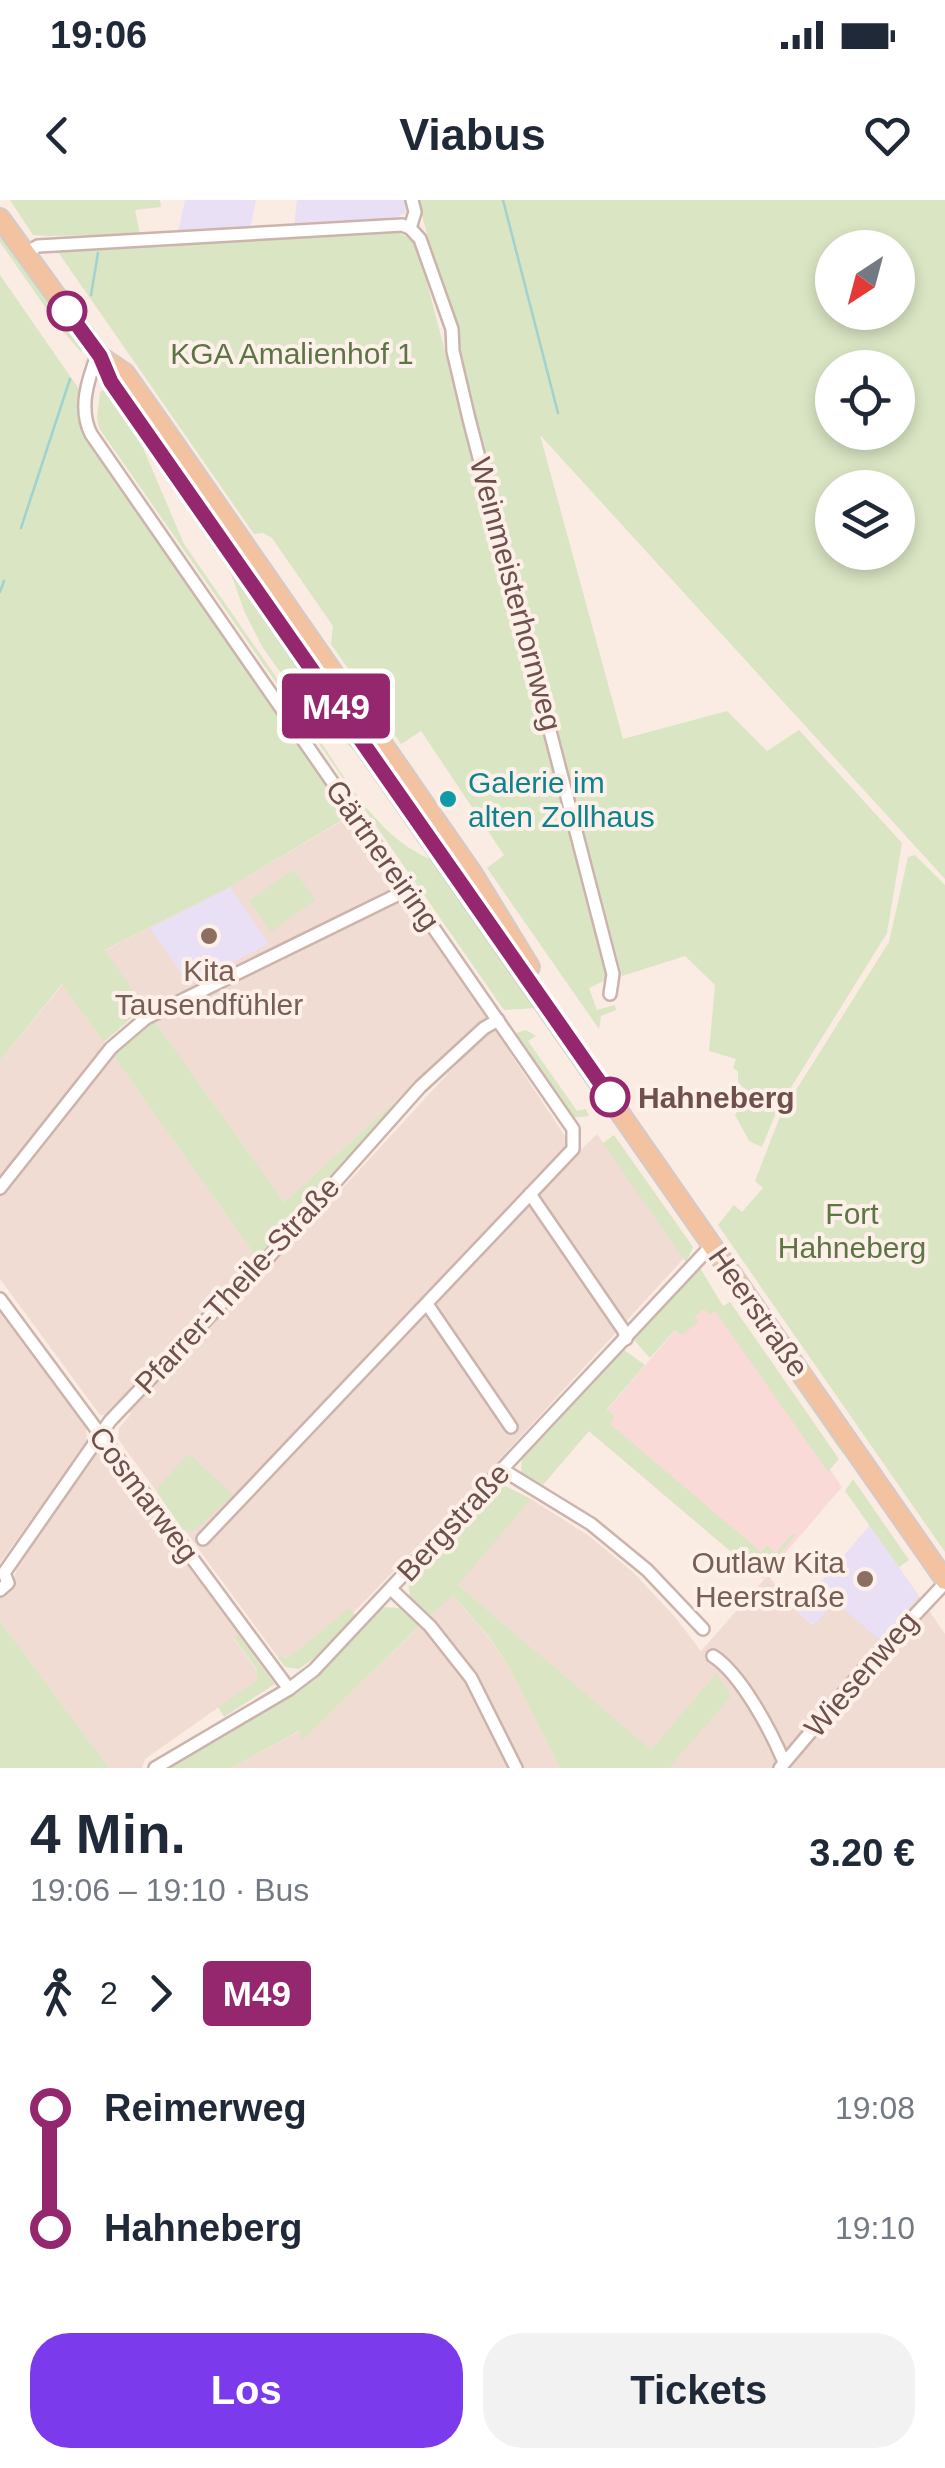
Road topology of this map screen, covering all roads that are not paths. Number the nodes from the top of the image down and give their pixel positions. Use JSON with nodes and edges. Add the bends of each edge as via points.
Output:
{"nodes":[{"id":1,"x":412,"y":200,"type":"edge"},
{"id":2,"x":0,"y":218,"type":"edge"},
{"id":3,"x":410,"y":228,"type":"junction"},
{"id":4,"x":26,"y":253,"type":"junction"},
{"id":5,"x":98,"y":355,"type":"junction"},
{"id":6,"x":407,"y":890,"type":"junction"},
{"id":7,"x":610,"y":994,"type":"dead end"},
{"id":8,"x":498,"y":1020,"type":"junction"},
{"id":9,"x":0,"y":1188,"type":"edge"},
{"id":10,"x":530,"y":1194,"type":"junction"},
{"id":11,"x":712,"y":1245,"type":"junction"},
{"id":12,"x":0,"y":1299,"type":"edge"},
{"id":13,"x":427,"y":1304,"type":"junction"},
{"id":14,"x":626,"y":1339,"type":"junction"},
{"id":15,"x":511,"y":1427,"type":"dead end"},
{"id":16,"x":100,"y":1434,"type":"junction"},
{"id":17,"x":502,"y":1470,"type":"junction"},
{"id":18,"x":203,"y":1539,"type":"dead end"},
{"id":19,"x":2,"y":1572,"type":"edge"},
{"id":20,"x":945,"y":1581,"type":"edge"},
{"id":21,"x":391,"y":1589,"type":"junction"},
{"id":22,"x":0,"y":1590,"type":"edge"},
{"id":23,"x":704,"y":1629,"type":"dead end"},
{"id":24,"x":713,"y":1656,"type":"dead end"},
{"id":25,"x":289,"y":1689,"type":"junction"},
{"id":26,"x":159,"y":1764,"type":"edge"},
{"id":27,"x":782,"y":1765,"type":"edge"},
{"id":28,"x":516,"y":1768,"type":"edge"}],
"edges":[{"from":1,"to":3,"type":"street"},
{"from":2,"to":4,"type":"main road","name":"Heerstraße"},
{"from":3,"to":4,"type":"street","via":[[38,246]]},
{"from":3,"to":7,"type":"street","name":"Weinmeisterhornweg","via":[[420,239],[452,330],[469,420],[613,974]]},
{"from":4,"to":5,"type":"main road","name":"Heerstraße"},
{"from":5,"to":6,"type":"street","name":"Gärtnereiring","via":[[84,408],[91,434]]},
{"from":5,"to":11,"type":"main road","name":"Heerstraße"},
{"from":6,"to":8,"type":"street","name":"Gärtnereiring"},
{"from":6,"to":9,"type":"street","via":[[146,1018],[111,1048]]},
{"from":8,"to":10,"type":"street","name":"Gärtnereiring","via":[[575,1137],[572,1149]]},
{"from":8,"to":16,"type":"street","name":"Pfarrer-Theile-Straße","via":[[420,1087]]},
{"from":10,"to":13,"type":"street","name":"Gärtnereiring"},
{"from":10,"to":14,"type":"street"},
{"from":11,"to":14,"type":"street","name":"Bergstraße"},
{"from":11,"to":20,"type":"main road","name":"Heerstraße"},
{"from":12,"to":16,"type":"street","name":"Cosmarweg"},
{"from":13,"to":15,"type":"street"},
{"from":13,"to":18,"type":"street","name":"Gärtnereiring"},
{"from":14,"to":17,"type":"street","name":"Bergstraße"},
{"from":16,"to":19,"type":"street","name":"Pfarrer-Theile-Straße"},
{"from":16,"to":25,"type":"street","name":"Cosmarweg"},
{"from":17,"to":21,"type":"street","name":"Bergstraße"},
{"from":17,"to":23,"type":"street","via":[[592,1524]]},
{"from":19,"to":22,"type":"street","name":"Pfarrer-Theile-Straße","via":[[8,1583]]},
{"from":20,"to":27,"type":"street","name":"Wiesenweg"},
{"from":21,"to":25,"type":"street","name":"Bergstraße"},
{"from":21,"to":28,"type":"street","via":[[471,1678]]},
{"from":24,"to":27,"type":"street","via":[[757,1710]]},
{"from":25,"to":26,"type":"street","name":"Bergstraße"}]}
